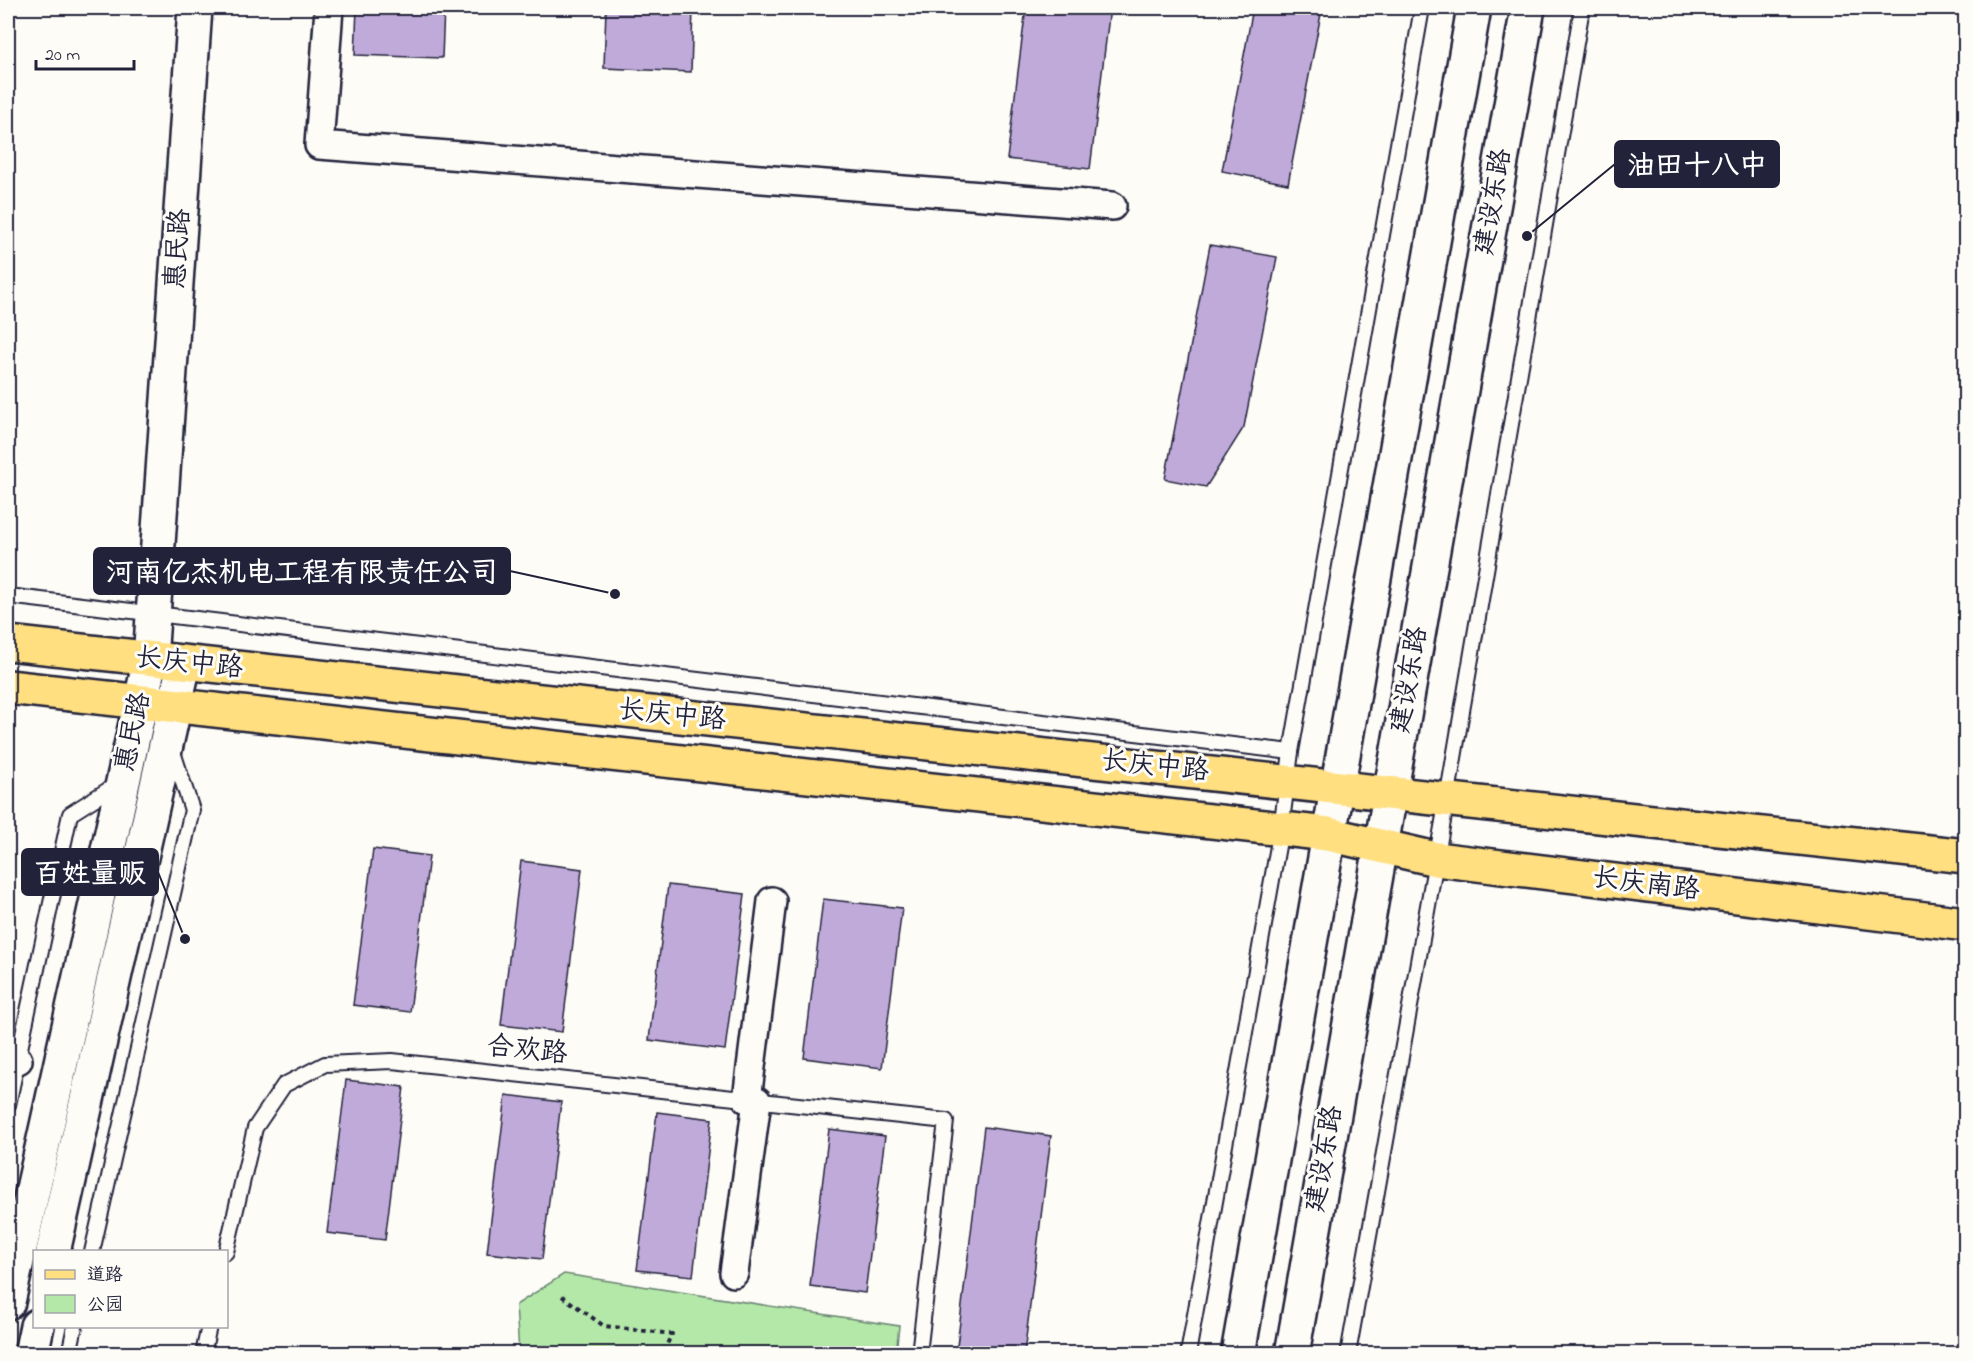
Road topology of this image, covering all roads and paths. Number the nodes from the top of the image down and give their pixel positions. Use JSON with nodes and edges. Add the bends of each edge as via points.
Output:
{"nodes":[{"id":1,"x":195,"y":8,"type":"edge"},
{"id":2,"x":329,"y":8,"type":"edge"},
{"id":3,"x":1422,"y":8,"type":"edge"},
{"id":4,"x":1474,"y":8,"type":"edge"},
{"id":5,"x":1528,"y":8,"type":"edge"},
{"id":6,"x":1582,"y":8,"type":"edge"},
{"id":7,"x":1112,"y":206,"type":"dead end"},
{"id":8,"x":8,"y":596,"type":"edge"},
{"id":9,"x":154,"y":614,"type":"junction"},
{"id":10,"x":8,"y":643,"type":"edge"},
{"id":11,"x":150,"y":660,"type":"junction"},
{"id":12,"x":184,"y":663,"type":"junction"},
{"id":13,"x":8,"y":687,"type":"edge"},
{"id":14,"x":140,"y":703,"type":"junction"},
{"id":15,"x":174,"y":706,"type":"junction"},
{"id":16,"x":168,"y":738,"type":"junction"},
{"id":17,"x":1289,"y":767,"type":"junction"},
{"id":18,"x":124,"y":780,"type":"junction"},
{"id":19,"x":1336,"y":786,"type":"junction"},
{"id":20,"x":1390,"y":792,"type":"junction"},
{"id":21,"x":1447,"y":799,"type":"junction"},
{"id":22,"x":1281,"y":829,"type":"junction"},
{"id":23,"x":1328,"y":834,"type":"junction"},
{"id":24,"x":1380,"y":847,"type":"junction"},
{"id":25,"x":1965,"y":856,"type":"edge"},
{"id":26,"x":1436,"y":858,"type":"junction"},
{"id":27,"x":772,"y":901,"type":"dead end"},
{"id":28,"x":1965,"y":924,"type":"edge"},
{"id":29,"x":13,"y":1059,"type":"edge"},
{"id":30,"x":752,"y":1100,"type":"junction"},
{"id":31,"x":8,"y":1105,"type":"edge"},
{"id":32,"x":53,"y":1250,"type":"edge"},
{"id":33,"x":92,"y":1250,"type":"edge"},
{"id":34,"x":226,"y":1250,"type":"edge"},
{"id":35,"x":734,"y":1273,"type":"dead end"},
{"id":36,"x":562,"y":1296,"type":"dead end"},
{"id":37,"x":8,"y":1302,"type":"edge"},
{"id":38,"x":37,"y":1328,"type":"edge"},
{"id":39,"x":75,"y":1328,"type":"edge"},
{"id":40,"x":208,"y":1328,"type":"edge"},
{"id":41,"x":31,"y":1353,"type":"edge"},
{"id":42,"x":69,"y":1353,"type":"edge"},
{"id":43,"x":202,"y":1353,"type":"edge"},
{"id":44,"x":662,"y":1353,"type":"edge"},
{"id":45,"x":918,"y":1353,"type":"edge"},
{"id":46,"x":1188,"y":1353,"type":"edge"},
{"id":47,"x":1238,"y":1353,"type":"edge"},
{"id":48,"x":1292,"y":1353,"type":"edge"},
{"id":49,"x":1348,"y":1353,"type":"edge"}],
"edges":[{"from":1,"to":9,"type":"main road","name":"惠民路"},
{"from":2,"to":7,"type":"street","via":[[319,144]]},
{"from":3,"to":17,"type":"lane"},
{"from":4,"to":19,"type":"main road","name":"建设东路"},
{"from":5,"to":20,"type":"main road","name":"建设东路"},
{"from":6,"to":21,"type":"lane"},
{"from":8,"to":9,"type":"lane"},
{"from":9,"to":11,"type":"main road","name":"惠民路"},
{"from":9,"to":17,"type":"lane"},
{"from":10,"to":11,"type":"main road","name":"长庆中路"},
{"from":11,"to":12,"type":"main road","name":"长庆中路"},
{"from":11,"to":14,"type":"main road","name":"惠民路"},
{"from":12,"to":15,"type":"main road","name":"惠民路"},
{"from":12,"to":17,"type":"main road","name":"长庆中路"},
{"from":13,"to":14,"type":"main road","name":"长庆中路"},
{"from":14,"to":15,"type":"main road","name":"长庆中路"},
{"from":14,"to":18,"type":"main road","name":"惠民路"},
{"from":15,"to":16,"type":"main road","name":"惠民路"},
{"from":15,"to":22,"type":"main road","name":"长庆中路"},
{"from":16,"to":32,"type":"main road","name":"惠民路"},
{"from":16,"to":33,"type":"lane","via":[[192,810]]},
{"from":17,"to":19,"type":"main road","name":"长庆中路"},
{"from":17,"to":22,"type":"lane"},
{"from":18,"to":29,"type":"lane","via":[[70,814]]},
{"from":18,"to":37,"type":"main road","name":"惠民路"},
{"from":19,"to":20,"type":"main road"},
{"from":19,"to":23,"type":"main road","name":"建设东路"},
{"from":20,"to":21,"type":"main road"},
{"from":20,"to":24,"type":"main road","name":"建设东路"},
{"from":21,"to":25,"type":"main road"},
{"from":21,"to":26,"type":"lane"},
{"from":22,"to":23,"type":"main road","name":"长庆中路"},
{"from":22,"to":46,"type":"lane"},
{"from":23,"to":24,"type":"main road","name":"长庆南路"},
{"from":23,"to":47,"type":"main road","name":"建设东路"},
{"from":24,"to":26,"type":"main road","name":"长庆南路"},
{"from":24,"to":48,"type":"main road","name":"建设东路"},
{"from":26,"to":28,"type":"main road","name":"长庆南路"},
{"from":26,"to":49,"type":"lane"},
{"from":27,"to":30,"type":"street"},
{"from":29,"to":31,"type":"lane"},
{"from":30,"to":34,"type":"lane","name":"合欢路","via":[[392,1060],[325,1064],[284,1085],[255,1128]]},
{"from":30,"to":35,"type":"street"},
{"from":30,"to":45,"type":"lane","name":"合欢路","via":[[946,1121]]},
{"from":36,"to":44,"type":"path","via":[[604,1326],[672,1334]]},
{"from":38,"to":41,"type":"main road"},
{"from":39,"to":42,"type":"lane"},
{"from":40,"to":43,"type":"lane"}]}
